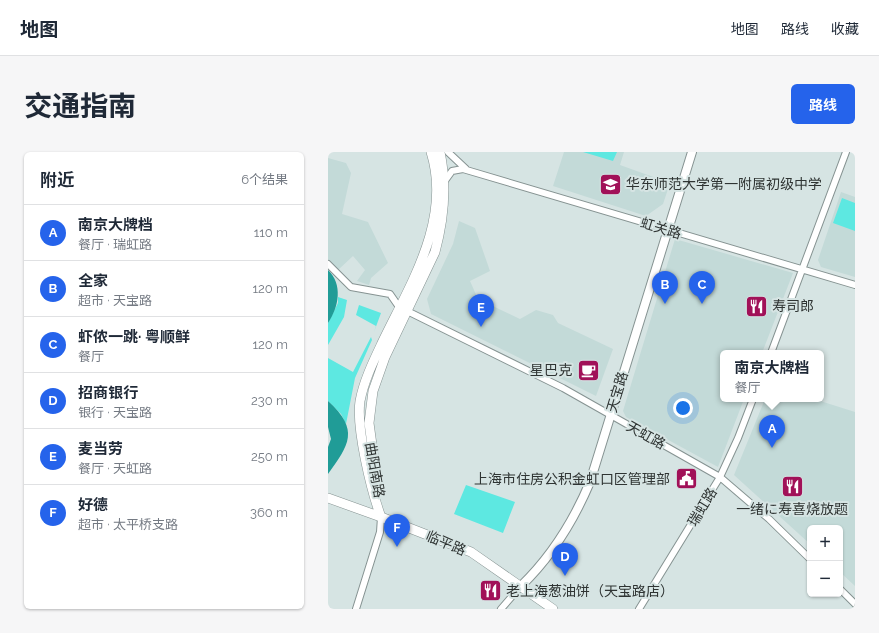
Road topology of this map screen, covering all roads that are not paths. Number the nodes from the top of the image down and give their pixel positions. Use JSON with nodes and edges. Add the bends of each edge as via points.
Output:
{"nodes":[{"id":1,"x":431,"y":152,"type":"edge"},
{"id":2,"x":440,"y":152,"type":"edge"},
{"id":3,"x":448,"y":152,"type":"edge"},
{"id":4,"x":692,"y":152,"type":"edge"},
{"id":5,"x":846,"y":152,"type":"edge"},
{"id":6,"x":467,"y":170,"type":"junction"},
{"id":7,"x":444,"y":182,"type":"junction"},
{"id":8,"x":667,"y":230,"type":"junction"},
{"id":9,"x":328,"y":264,"type":"edge"},
{"id":10,"x":803,"y":270,"type":"junction"},
{"id":11,"x":855,"y":285,"type":"edge"},
{"id":12,"x":403,"y":309,"type":"junction"},
{"id":13,"x":772,"y":350,"type":"edge"},
{"id":14,"x":752,"y":402,"type":"edge"},
{"id":15,"x":610,"y":415,"type":"junction"},
{"id":16,"x":720,"y":477,"type":"junction"},
{"id":17,"x":328,"y":498,"type":"edge"},
{"id":18,"x":381,"y":517,"type":"junction"},
{"id":19,"x":807,"y":556,"type":"edge"},
{"id":20,"x":521,"y":586,"type":"junction"},
{"id":21,"x":843,"y":592,"type":"edge"},
{"id":22,"x":855,"y":604,"type":"edge"},
{"id":23,"x":356,"y":609,"type":"edge"},
{"id":24,"x":501,"y":609,"type":"edge"},
{"id":25,"x":554,"y":609,"type":"edge"},
{"id":26,"x":640,"y":609,"type":"edge"}],
"edges":[{"from":1,"to":12,"type":"main road","name":"曲阳南路","via":[[436,184],[432,230]]},
{"from":2,"to":7,"type":"main road","name":"曲阳南路"},
{"from":3,"to":6,"type":"street","name":"虹关路"},
{"from":4,"to":8,"type":"street","name":"天宝路"},
{"from":5,"to":10,"type":"street"},
{"from":6,"to":7,"type":"street","via":[[459,168],[452,171]]},
{"from":6,"to":8,"type":"street","name":"虹关路"},
{"from":7,"to":12,"type":"main road","name":"曲阳南路","via":[[440,235],[435,252]]},
{"from":8,"to":10,"type":"street","name":"虹关路"},
{"from":8,"to":15,"type":"street","name":"天宝路"},
{"from":9,"to":12,"type":"street","via":[[346,283],[357,288],[386,292],[394,297]]},
{"from":10,"to":11,"type":"street","name":"虹关路"},
{"from":10,"to":13,"type":"street"},
{"from":12,"to":15,"type":"street","name":"天虹路","via":[[552,382]]},
{"from":12,"to":18,"type":"main road","name":"曲阳南路","via":[[368,374],[360,402],[361,434],[375,501]]},
{"from":14,"to":16,"type":"street","name":"瑞虹路"},
{"from":15,"to":16,"type":"street","name":"天虹路"},
{"from":15,"to":20,"type":"street","name":"天宝路","via":[[593,472],[576,514]]},
{"from":16,"to":19,"type":"street","name":"天虹路","via":[[764,514]]},
{"from":16,"to":26,"type":"street","name":"瑞虹路"},
{"from":17,"to":18,"type":"main road","name":"临平路"},
{"from":18,"to":20,"type":"main road","name":"临平路","via":[[471,552]]},
{"from":18,"to":23,"type":"street","via":[[380,532]]},
{"from":20,"to":24,"type":"street","name":"天宝路"},
{"from":20,"to":25,"type":"main road","name":"临平路"},
{"from":21,"to":22,"type":"street"}]}
